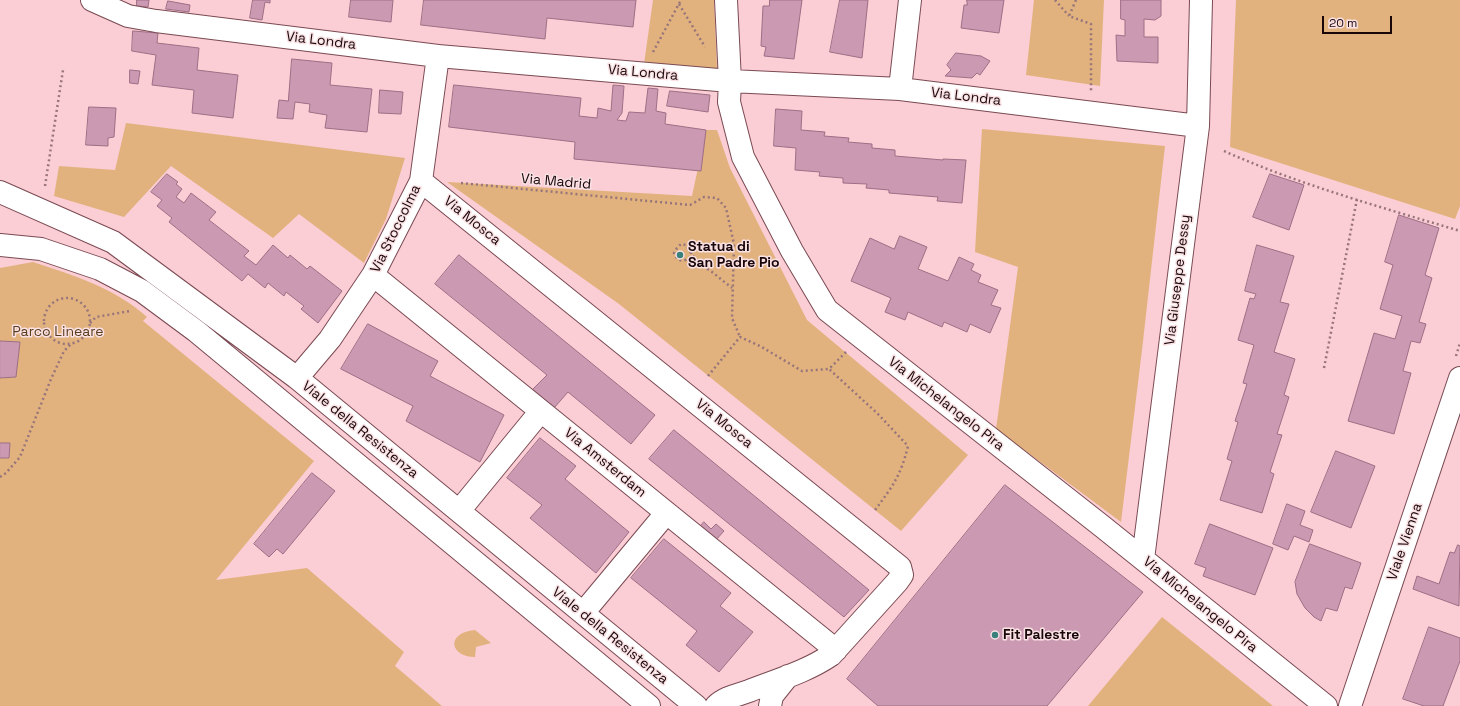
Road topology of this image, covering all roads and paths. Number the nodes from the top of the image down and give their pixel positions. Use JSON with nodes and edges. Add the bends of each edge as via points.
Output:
{"nodes":[{"id":1,"x":92,"y":0,"type":"edge"},
{"id":2,"x":681,"y":0,"type":"edge"},
{"id":3,"x":726,"y":0,"type":"edge"},
{"id":4,"x":910,"y":0,"type":"edge"},
{"id":5,"x":1055,"y":0,"type":"edge"},
{"id":6,"x":1076,"y":0,"type":"edge"},
{"id":7,"x":1201,"y":0,"type":"edge"},
{"id":8,"x":679,"y":4,"type":"junction"},
{"id":9,"x":1069,"y":16,"type":"junction"},
{"id":10,"x":707,"y":51,"type":"dead end"},
{"id":11,"x":651,"y":55,"type":"dead end"},
{"id":12,"x":438,"y":56,"type":"junction"},
{"id":13,"x":63,"y":70,"type":"dead end"},
{"id":14,"x":730,"y":81,"type":"junction"},
{"id":15,"x":900,"y":89,"type":"junction"},
{"id":16,"x":1092,"y":97,"type":"dead end"},
{"id":17,"x":1198,"y":126,"type":"junction"},
{"id":18,"x":1224,"y":151,"type":"dead end"},
{"id":19,"x":421,"y":181,"type":"junction"},
{"id":20,"x":455,"y":183,"type":"dead end"},
{"id":21,"x":0,"y":192,"type":"edge"},
{"id":22,"x":1357,"y":199,"type":"junction"},
{"id":23,"x":42,"y":210,"type":"junction"},
{"id":24,"x":1460,"y":231,"type":"edge"},
{"id":25,"x":0,"y":245,"type":"edge"},
{"id":26,"x":691,"y":252,"type":"junction"},
{"id":27,"x":373,"y":276,"type":"junction"},
{"id":28,"x":733,"y":289,"type":"junction"},
{"id":29,"x":131,"y":311,"type":"dead end"},
{"id":30,"x":90,"y":323,"type":"junction"},
{"id":31,"x":740,"y":337,"type":"junction"},
{"id":32,"x":71,"y":344,"type":"junction"},
{"id":33,"x":850,"y":348,"type":"dead end"},
{"id":34,"x":1324,"y":368,"type":"dead end"},
{"id":35,"x":829,"y":369,"type":"junction"},
{"id":36,"x":708,"y":376,"type":"dead end"},
{"id":37,"x":297,"y":378,"type":"junction"},
{"id":38,"x":1460,"y":378,"type":"edge"},
{"id":39,"x":536,"y":417,"type":"dead end"},
{"id":40,"x":0,"y":477,"type":"edge"},
{"id":41,"x":875,"y":510,"type":"dead end"},
{"id":42,"x":459,"y":511,"type":"junction"},
{"id":43,"x":663,"y":517,"type":"dead end"},
{"id":44,"x":1143,"y":559,"type":"junction"},
{"id":45,"x":582,"y":613,"type":"junction"},
{"id":46,"x":836,"y":650,"type":"junction"},
{"id":47,"x":788,"y":676,"type":"junction"},
{"id":48,"x":649,"y":706,"type":"edge"},
{"id":49,"x":696,"y":706,"type":"edge"},
{"id":50,"x":716,"y":706,"type":"edge"},
{"id":51,"x":770,"y":706,"type":"edge"},
{"id":52,"x":1326,"y":706,"type":"edge"},
{"id":53,"x":1350,"y":706,"type":"edge"}],
"edges":[{"from":1,"to":12,"type":"street","name":"Via Londra","via":[[128,16],[156,21]]},
{"from":2,"to":8,"type":"path"},
{"from":3,"to":14,"type":"street","name":"Via Michelangelo Pira"},
{"from":4,"to":15,"type":"street"},
{"from":5,"to":9,"type":"path"},
{"from":6,"to":9,"type":"path"},
{"from":7,"to":17,"type":"street","name":"Via Giuseppe Dessy"},
{"from":8,"to":10,"type":"path"},
{"from":8,"to":11,"type":"path"},
{"from":9,"to":16,"type":"path","via":[[1092,24]]},
{"from":12,"to":14,"type":"street","name":"Via Londra"},
{"from":12,"to":19,"type":"street","name":"Via Stoccolma"},
{"from":13,"to":23,"type":"path"},
{"from":14,"to":15,"type":"street","name":"Via Londra"},
{"from":14,"to":44,"type":"street","name":"Via Michelangelo Pira","via":[[729,102],[743,157],[792,251],[827,310]]},
{"from":15,"to":17,"type":"street","name":"Via Londra"},
{"from":17,"to":44,"type":"street","name":"Via Giuseppe Dessy"},
{"from":18,"to":22,"type":"path","via":[[1262,168]]},
{"from":19,"to":27,"type":"street","name":"Via Stoccolma"},
{"from":19,"to":46,"type":"street","name":"Via Mosca","via":[[900,567],[902,575],[897,582]]},
{"from":20,"to":28,"type":"path","name":"Via Madrid","via":[[690,205],[704,197],[717,198],[726,208],[734,244]]},
{"from":21,"to":23,"type":"street","name":"Viale della Resistenza"},
{"from":22,"to":24,"type":"path"},
{"from":22,"to":34,"type":"path"},
{"from":23,"to":37,"type":"street","name":"Viale della Resistenza","via":[[113,242]]},
{"from":25,"to":48,"type":"street","name":"Viale della Resistenza","via":[[41,249],[100,269],[142,291],[196,331]]},
{"from":26,"to":26,"type":"path","via":[[690,248],[681,244],[676,248],[675,258],[684,261],[691,256]]},
{"from":26,"to":28,"type":"path","via":[[698,262]]},
{"from":27,"to":37,"type":"street","name":"Via Stoccolma","via":[[330,339]]},
{"from":27,"to":46,"type":"street","name":"Via Amsterdam"},
{"from":28,"to":31,"type":"path","via":[[732,318]]},
{"from":29,"to":30,"type":"path","via":[[96,317]]},
{"from":30,"to":32,"type":"path","via":[[84,337]]},
{"from":30,"to":32,"type":"path","via":[[86,308],[75,300],[60,300],[48,309],[44,324],[46,331],[56,342]]},
{"from":31,"to":35,"type":"path","via":[[802,371]]},
{"from":31,"to":36,"type":"path"},
{"from":32,"to":40,"type":"path","via":[[64,351],[51,379],[20,457]]},
{"from":33,"to":35,"type":"path"},
{"from":35,"to":41,"type":"path","via":[[908,446],[893,486]]},
{"from":37,"to":42,"type":"street","name":"Viale della Resistenza"},
{"from":38,"to":53,"type":"street","name":"Viale Vienna"},
{"from":39,"to":42,"type":"street"},
{"from":42,"to":45,"type":"street","name":"Viale della Resistenza"},
{"from":43,"to":45,"type":"street"},
{"from":44,"to":52,"type":"street","name":"Via Michelangelo Pira"},
{"from":45,"to":49,"type":"street","name":"Viale della Resistenza"},
{"from":46,"to":47,"type":"street","name":"Via Mosca","via":[[819,663]]},
{"from":47,"to":50,"type":"street","name":"Via Mosca","via":[[733,696]]},
{"from":47,"to":51,"type":"street","name":"Via Mosca","via":[[772,696]]}]}
